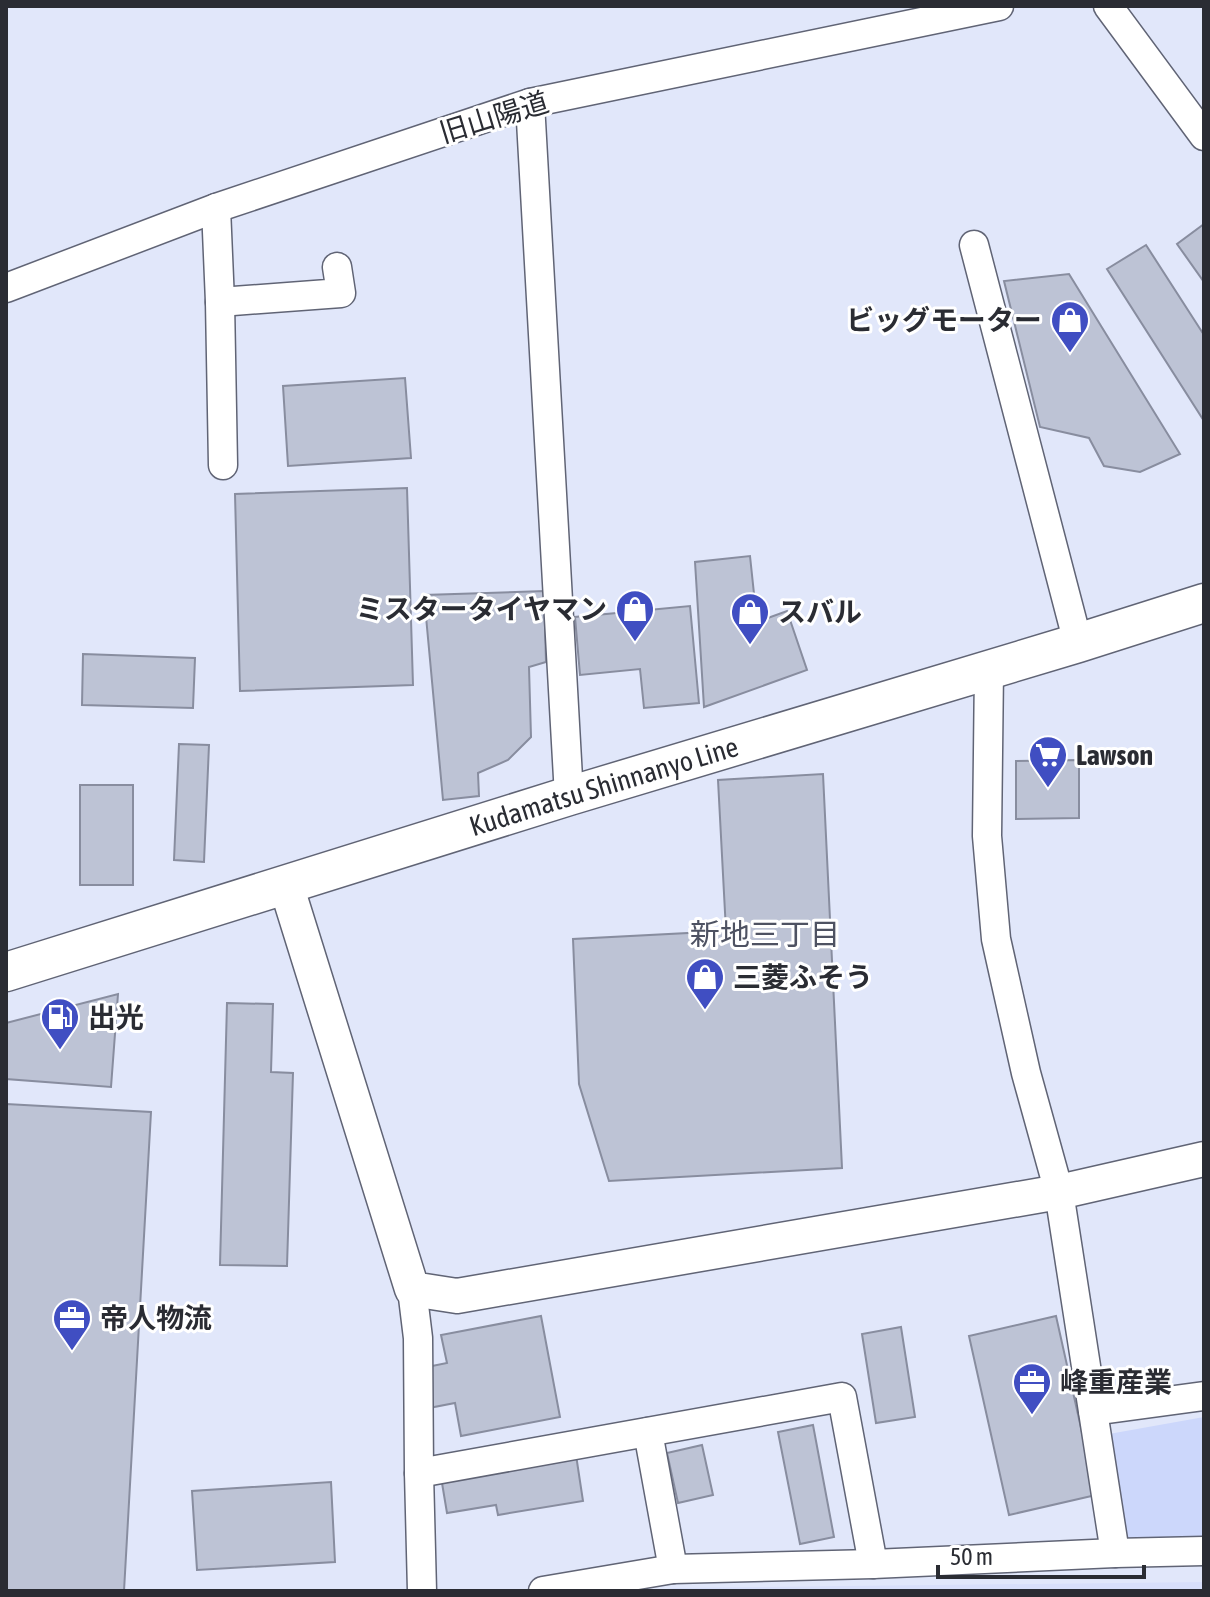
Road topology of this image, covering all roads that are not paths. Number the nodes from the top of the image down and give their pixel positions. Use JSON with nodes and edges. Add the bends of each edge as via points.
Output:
{"nodes":[{"id":1,"x":999,"y":6,"type":"edge"},
{"id":2,"x":1108,"y":6,"type":"edge"},
{"id":3,"x":530,"y":103,"type":"junction"},
{"id":4,"x":1204,"y":136,"type":"edge"},
{"id":5,"x":216,"y":208,"type":"junction"},
{"id":6,"x":974,"y":245,"type":"dead end"},
{"id":7,"x":337,"y":267,"type":"dead end"},
{"id":8,"x":6,"y":288,"type":"edge"},
{"id":9,"x":220,"y":302,"type":"junction"},
{"id":10,"x":223,"y":465,"type":"dead end"},
{"id":11,"x":1204,"y":603,"type":"edge"},
{"id":12,"x":1078,"y":643,"type":"junction"},
{"id":13,"x":989,"y":669,"type":"junction"},
{"id":14,"x":569,"y":796,"type":"junction"},
{"id":15,"x":286,"y":885,"type":"junction"},
{"id":16,"x":6,"y":972,"type":"edge"},
{"id":17,"x":1204,"y":1159,"type":"edge"},
{"id":18,"x":1059,"y":1192,"type":"junction"},
{"id":19,"x":412,"y":1289,"type":"junction"},
{"id":20,"x":1204,"y":1396,"type":"edge"},
{"id":21,"x":1093,"y":1411,"type":"junction"},
{"id":22,"x":648,"y":1432,"type":"junction"},
{"id":23,"x":419,"y":1473,"type":"junction"},
{"id":24,"x":1204,"y":1551,"type":"edge"},
{"id":25,"x":1115,"y":1553,"type":"junction"},
{"id":26,"x":873,"y":1564,"type":"junction"},
{"id":27,"x":673,"y":1569,"type":"junction"},
{"id":28,"x":422,"y":1591,"type":"edge"},
{"id":29,"x":543,"y":1591,"type":"edge"}],
"edges":[{"from":1,"to":3,"type":"street","name":"旧山陽道"},
{"from":2,"to":4,"type":"street"},
{"from":3,"to":5,"type":"street","name":"旧山陽道"},
{"from":3,"to":14,"type":"street"},
{"from":5,"to":8,"type":"street","name":"旧山陽道"},
{"from":5,"to":9,"type":"street"},
{"from":6,"to":12,"type":"street"},
{"from":7,"to":9,"type":"street","via":[[341,293]]},
{"from":9,"to":10,"type":"street"},
{"from":11,"to":12,"type":"main road","name":"Kudamatsu Shinnanyo Line"},
{"from":12,"to":13,"type":"main road","name":"Kudamatsu Shinnanyo Line"},
{"from":13,"to":14,"type":"main road","name":"Kudamatsu Shinnanyo Line"},
{"from":13,"to":18,"type":"street","via":[[987,836],[996,939]]},
{"from":14,"to":15,"type":"main road","name":"Kudamatsu Shinnanyo Line"},
{"from":15,"to":16,"type":"main road","name":"Kudamatsu Shinnanyo Line"},
{"from":15,"to":19,"type":"street"},
{"from":17,"to":18,"type":"street"},
{"from":18,"to":19,"type":"street","via":[[457,1296]]},
{"from":18,"to":21,"type":"street"},
{"from":19,"to":23,"type":"street","via":[[418,1338]]},
{"from":20,"to":21,"type":"street"},
{"from":21,"to":25,"type":"street"},
{"from":22,"to":23,"type":"street"},
{"from":22,"to":26,"type":"street","via":[[842,1397]]},
{"from":22,"to":27,"type":"street"},
{"from":23,"to":28,"type":"street"},
{"from":24,"to":25,"type":"street"},
{"from":25,"to":26,"type":"street"},
{"from":26,"to":27,"type":"street"},
{"from":27,"to":29,"type":"street"}]}
